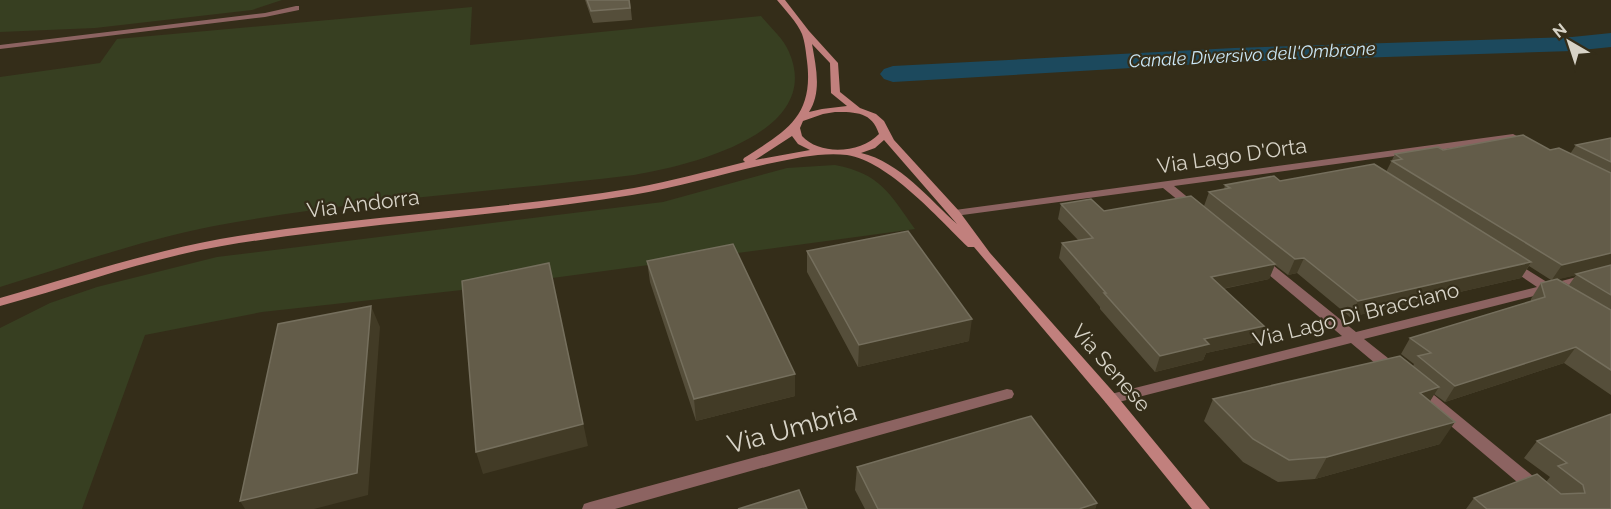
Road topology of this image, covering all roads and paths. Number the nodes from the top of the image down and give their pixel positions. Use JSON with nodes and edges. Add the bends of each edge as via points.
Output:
{"nodes":[{"id":1,"x":781,"y":0,"type":"edge"},
{"id":2,"x":296,"y":9,"type":"dead end"},
{"id":3,"x":806,"y":33,"type":"junction"},
{"id":4,"x":0,"y":47,"type":"edge"},
{"id":5,"x":858,"y":111,"type":"junction"},
{"id":6,"x":798,"y":122,"type":"junction"},
{"id":7,"x":884,"y":130,"type":"junction"},
{"id":8,"x":1533,"y":147,"type":"edge"},
{"id":9,"x":830,"y":151,"type":"junction"},
{"id":10,"x":845,"y":152,"type":"junction"},
{"id":11,"x":1348,"y":159,"type":"junction"},
{"id":12,"x":736,"y":166,"type":"junction"},
{"id":13,"x":1368,"y":172,"type":"edge"},
{"id":14,"x":1166,"y":185,"type":"junction"},
{"id":15,"x":956,"y":213,"type":"junction"},
{"id":16,"x":1201,"y":214,"type":"edge"},
{"id":17,"x":1246,"y":250,"type":"edge"},
{"id":18,"x":986,"y":256,"type":"junction"},
{"id":19,"x":1498,"y":256,"type":"edge"},
{"id":20,"x":1611,"y":272,"type":"edge"},
{"id":21,"x":1549,"y":288,"type":"junction"},
{"id":22,"x":1567,"y":299,"type":"edge"},
{"id":23,"x":0,"y":302,"type":"edge"},
{"id":24,"x":1352,"y":336,"type":"junction"},
{"id":25,"x":1007,"y":394,"type":"dead end"},
{"id":26,"x":1111,"y":399,"type":"junction"},
{"id":27,"x":590,"y":509,"type":"edge"},
{"id":28,"x":1202,"y":509,"type":"edge"},
{"id":29,"x":1561,"y":509,"type":"edge"}],
"edges":[{"from":1,"to":3,"type":"main road","name":"Via Senese"},
{"from":2,"to":4,"type":"street"},
{"from":3,"to":5,"type":"main road","name":"Via Senese","via":[[834,63],[836,93]]},
{"from":3,"to":6,"type":"main road","name":"Via Senese","via":[[813,86],[809,105]]},
{"from":5,"to":6,"type":"main road","via":[[831,109],[809,114]]},
{"from":5,"to":7,"type":"main road","name":"Via Senese","via":[[878,120]]},
{"from":6,"to":9,"type":"main road","name":"Via Senese","via":[[795,131],[805,143]]},
{"from":6,"to":12,"type":"main road","name":"Via Andorra","via":[[769,148]]},
{"from":7,"to":10,"type":"main road","name":"Via Senese","via":[[880,140],[871,146]]},
{"from":7,"to":15,"type":"main road","name":"Via Senese"},
{"from":8,"to":11,"type":"street","name":"Via Lago D'Orta","via":[[1513,137]]},
{"from":9,"to":10,"type":"main road","name":"Via Senese"},
{"from":9,"to":12,"type":"main road","name":"Via Andorra"},
{"from":10,"to":18,"type":"main road","name":"Via Senese","via":[[867,157],[894,171]]},
{"from":11,"to":13,"type":"street"},
{"from":11,"to":14,"type":"street","name":"Via Lago D'Orta"},
{"from":12,"to":23,"type":"main road","name":"Via Andorra","via":[[635,191],[221,242]]},
{"from":14,"to":15,"type":"street","name":"Via Lago D'Orta"},
{"from":14,"to":16,"type":"street"},
{"from":15,"to":18,"type":"main road","name":"Via Senese"},
{"from":17,"to":24,"type":"street"},
{"from":18,"to":26,"type":"main road","name":"Via Senese"},
{"from":19,"to":21,"type":"street"},
{"from":20,"to":21,"type":"street","name":"Via Lago Di Bracciano"},
{"from":21,"to":22,"type":"street"},
{"from":21,"to":24,"type":"street","name":"Via Lago Di Bracciano"},
{"from":24,"to":26,"type":"street","name":"Via Lago Di Bracciano"},
{"from":24,"to":29,"type":"street"},
{"from":25,"to":27,"type":"street","name":"Via Umbria"},
{"from":26,"to":28,"type":"main road","name":"Via Senese"}]}
